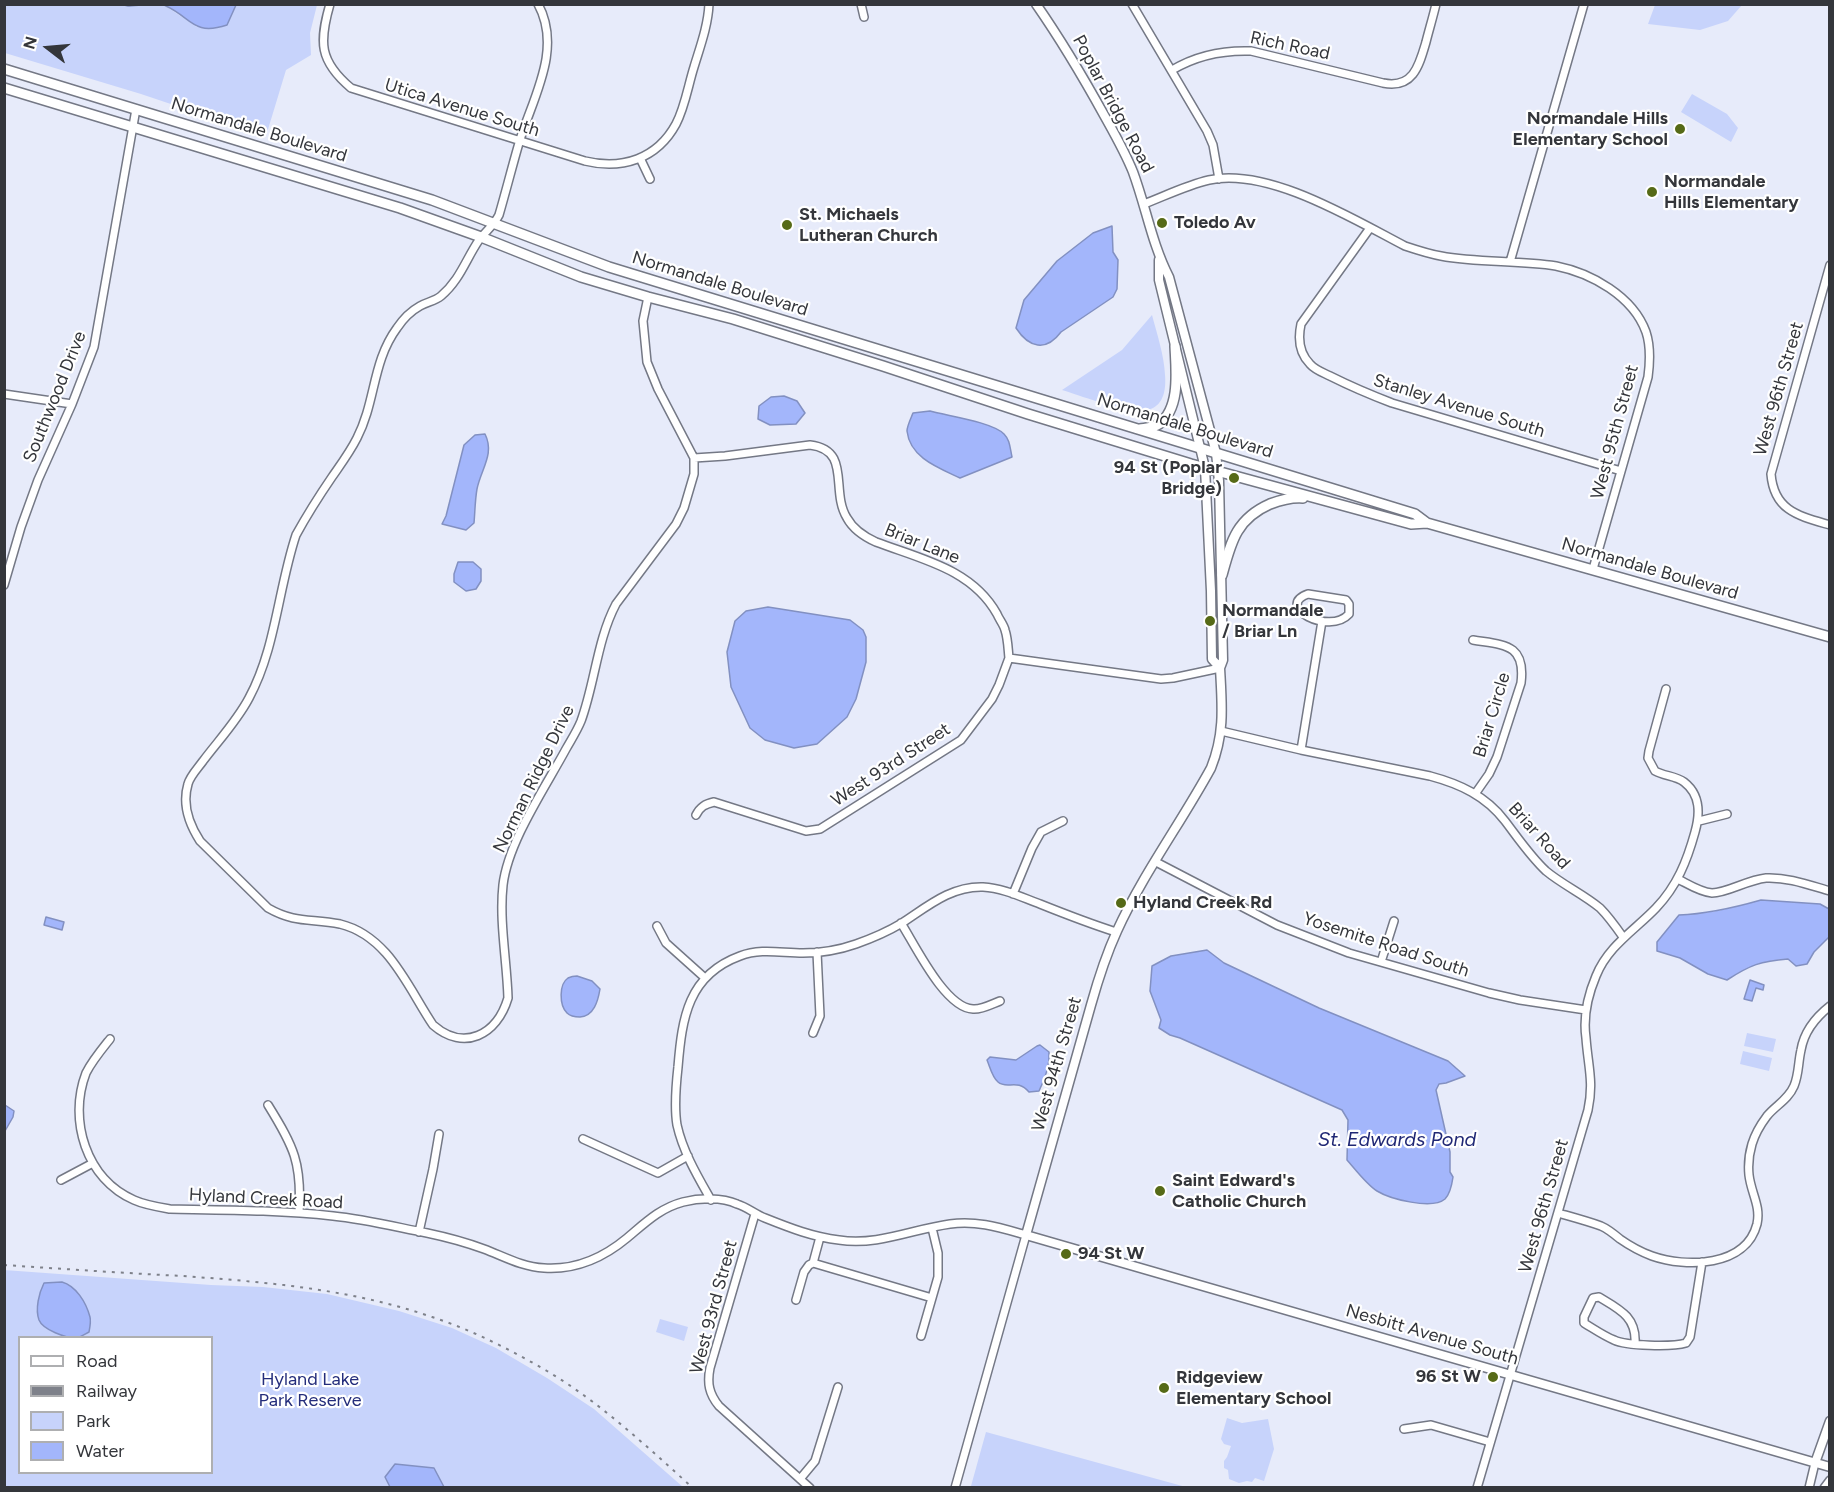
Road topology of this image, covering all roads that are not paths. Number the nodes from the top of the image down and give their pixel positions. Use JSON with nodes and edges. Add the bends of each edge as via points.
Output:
{"nodes":[{"id":1,"x":330,"y":4,"type":"edge"},
{"id":2,"x":538,"y":4,"type":"edge"},
{"id":3,"x":709,"y":4,"type":"edge"},
{"id":4,"x":861,"y":4,"type":"edge"},
{"id":5,"x":1036,"y":4,"type":"edge"},
{"id":6,"x":1132,"y":4,"type":"edge"},
{"id":7,"x":1436,"y":4,"type":"edge"},
{"id":8,"x":1584,"y":4,"type":"edge"},
{"id":9,"x":864,"y":17,"type":"dead end"},
{"id":10,"x":4,"y":69,"type":"edge"},
{"id":11,"x":1172,"y":70,"type":"junction"},
{"id":12,"x":4,"y":88,"type":"edge"},
{"id":13,"x":136,"y":109,"type":"junction"},
{"id":14,"x":133,"y":127,"type":"junction"},
{"id":15,"x":519,"y":141,"type":"junction"},
{"id":16,"x":640,"y":158,"type":"junction"},
{"id":17,"x":650,"y":179,"type":"dead end"},
{"id":18,"x":1219,"y":179,"type":"junction"},
{"id":19,"x":1144,"y":204,"type":"junction"},
{"id":20,"x":495,"y":224,"type":"junction"},
{"id":21,"x":1370,"y":228,"type":"junction"},
{"id":22,"x":481,"y":237,"type":"junction"},
{"id":23,"x":1159,"y":259,"type":"junction"},
{"id":24,"x":1510,"y":262,"type":"junction"},
{"id":25,"x":1830,"y":265,"type":"edge"},
{"id":26,"x":1828,"y":280,"type":"edge"},
{"id":27,"x":648,"y":297,"type":"junction"},
{"id":28,"x":1175,"y":346,"type":"junction"},
{"id":29,"x":4,"y":394,"type":"edge"},
{"id":30,"x":72,"y":404,"type":"junction"},
{"id":31,"x":1138,"y":429,"type":"junction"},
{"id":32,"x":1202,"y":449,"type":"junction"},
{"id":33,"x":1216,"y":453,"type":"junction"},
{"id":34,"x":694,"y":458,"type":"junction"},
{"id":35,"x":1205,"y":468,"type":"junction"},
{"id":36,"x":1218,"y":471,"type":"junction"},
{"id":37,"x":1621,"y":471,"type":"junction"},
{"id":38,"x":1323,"y":500,"type":"junction"},
{"id":39,"x":1427,"y":523,"type":"junction"},
{"id":40,"x":1829,"y":525,"type":"edge"},
{"id":41,"x":1593,"y":569,"type":"junction"},
{"id":42,"x":1210,"y":575,"type":"joint"},
{"id":43,"x":1222,"y":575,"type":"junction"},
{"id":44,"x":4,"y":585,"type":"edge"},
{"id":45,"x":1322,"y":621,"type":"junction"},
{"id":46,"x":1830,"y":637,"type":"edge"},
{"id":47,"x":1473,"y":640,"type":"dead end"},
{"id":48,"x":1009,"y":658,"type":"junction"},
{"id":49,"x":1220,"y":668,"type":"junction"},
{"id":50,"x":1666,"y":689,"type":"dead end"},
{"id":51,"x":1221,"y":731,"type":"junction"},
{"id":52,"x":1301,"y":750,"type":"junction"},
{"id":53,"x":1475,"y":794,"type":"junction"},
{"id":54,"x":1726,"y":814,"type":"dead end"},
{"id":55,"x":696,"y":815,"type":"dead end"},
{"id":56,"x":1063,"y":821,"type":"dead end"},
{"id":57,"x":1698,"y":821,"type":"junction"},
{"id":58,"x":1156,"y":862,"type":"junction"},
{"id":59,"x":1678,"y":879,"type":"junction"},
{"id":60,"x":1830,"y":891,"type":"edge"},
{"id":61,"x":1013,"y":894,"type":"junction"},
{"id":62,"x":1394,"y":921,"type":"dead end"},
{"id":63,"x":901,"y":923,"type":"junction"},
{"id":64,"x":657,"y":926,"type":"dead end"},
{"id":65,"x":1116,"y":932,"type":"junction"},
{"id":66,"x":1623,"y":937,"type":"junction"},
{"id":67,"x":817,"y":952,"type":"junction"},
{"id":68,"x":1382,"y":962,"type":"junction"},
{"id":69,"x":705,"y":978,"type":"junction"},
{"id":70,"x":1000,"y":1002,"type":"dead end"},
{"id":71,"x":1830,"y":1005,"type":"edge"},
{"id":72,"x":1586,"y":1010,"type":"junction"},
{"id":73,"x":813,"y":1033,"type":"dead end"},
{"id":74,"x":110,"y":1039,"type":"dead end"},
{"id":75,"x":268,"y":1105,"type":"dead end"},
{"id":76,"x":439,"y":1134,"type":"dead end"},
{"id":77,"x":583,"y":1139,"type":"dead end"},
{"id":78,"x":688,"y":1156,"type":"junction"},
{"id":79,"x":93,"y":1163,"type":"junction"},
{"id":80,"x":61,"y":1180,"type":"dead end"},
{"id":81,"x":711,"y":1200,"type":"junction"},
{"id":82,"x":299,"y":1213,"type":"junction"},
{"id":83,"x":1558,"y":1213,"type":"junction"},
{"id":84,"x":755,"y":1214,"type":"junction"},
{"id":85,"x":932,"y":1228,"type":"junction"},
{"id":86,"x":419,"y":1232,"type":"junction"},
{"id":87,"x":1026,"y":1235,"type":"junction"},
{"id":88,"x":820,"y":1237,"type":"junction"},
{"id":89,"x":1702,"y":1262,"type":"junction"},
{"id":90,"x":813,"y":1263,"type":"junction"},
{"id":91,"x":932,"y":1298,"type":"junction"},
{"id":92,"x":796,"y":1300,"type":"dead end"},
{"id":93,"x":921,"y":1336,"type":"dead end"},
{"id":94,"x":1635,"y":1344,"type":"junction"},
{"id":95,"x":1510,"y":1375,"type":"junction"},
{"id":96,"x":837,"y":1387,"type":"dead end"},
{"id":97,"x":1830,"y":1421,"type":"edge"},
{"id":98,"x":1404,"y":1429,"type":"dead end"},
{"id":99,"x":1490,"y":1442,"type":"junction"},
{"id":100,"x":1815,"y":1463,"type":"junction"},
{"id":101,"x":1830,"y":1467,"type":"edge"},
{"id":102,"x":800,"y":1479,"type":"junction"},
{"id":103,"x":1830,"y":1480,"type":"edge"},
{"id":104,"x":810,"y":1488,"type":"edge"},
{"id":105,"x":955,"y":1488,"type":"edge"},
{"id":106,"x":1477,"y":1488,"type":"edge"},
{"id":107,"x":1809,"y":1488,"type":"edge"},
{"id":108,"x":1824,"y":1488,"type":"edge"}],
"edges":[{"from":1,"to":15,"type":"street","name":"Utica Avenue South","via":[[322,33],[326,57],[331,68],[351,88]]},
{"from":2,"to":15,"type":"street","via":[[546,26],[547,59]]},
{"from":3,"to":16,"type":"street","via":[[676,123],[657,147]]},
{"from":4,"to":9,"type":"street"},
{"from":5,"to":19,"type":"street","name":"Poplar Bridge Road","via":[[1116,137]]},
{"from":6,"to":11,"type":"street"},
{"from":7,"to":11,"type":"street","name":"Rich Road","via":[[1420,63],[1411,77],[1397,85],[1251,51],[1215,53]]},
{"from":8,"to":24,"type":"street"},
{"from":10,"to":13,"type":"main road","name":"Normandale Boulevard"},
{"from":11,"to":18,"type":"street","via":[[1207,131]]},
{"from":12,"to":14,"type":"main road","name":"Normandale Boulevard"},
{"from":13,"to":14,"type":"street","name":"Southwood Drive"},
{"from":13,"to":20,"type":"main road","name":"Normandale Boulevard","via":[[432,200]]},
{"from":14,"to":22,"type":"main road","name":"Normandale Boulevard","via":[[400,208]]},
{"from":14,"to":30,"type":"street","name":"Southwood Drive","via":[[94,347]]},
{"from":15,"to":16,"type":"street","name":"Utica Avenue South","via":[[600,164],[615,165]]},
{"from":15,"to":20,"type":"street"},
{"from":16,"to":17,"type":"street"},
{"from":18,"to":19,"type":"street"},
{"from":18,"to":21,"type":"street","via":[[1242,178],[1279,187]]},
{"from":19,"to":23,"type":"street","name":"Poplar Bridge Road"},
{"from":20,"to":22,"type":"street","name":"Norman Ridge Drive"},
{"from":20,"to":31,"type":"main road","name":"Normandale Boulevard","via":[[620,270]]},
{"from":21,"to":24,"type":"street","via":[[1423,252]]},
{"from":21,"to":37,"type":"street","name":"Stanley Avenue South","via":[[1301,324],[1299,346],[1310,365],[1392,403]]},
{"from":22,"to":27,"type":"main road","name":"Normandale Boulevard","via":[[581,277]]},
{"from":22,"to":34,"type":"street","name":"Norman Ridge Drive","via":[[451,286],[409,315],[385,345],[357,440],[296,535],[259,677],[239,713],[188,783],[186,798],[187,813],[200,841],[268,908],[297,920],[341,925],[375,942],[442,1033],[465,1039],[476,1036],[498,1022],[504,1011],[508,998],[503,884],[510,860],[580,724],[609,616],[680,517],[694,474]]},
{"from":23,"to":28,"type":"street","name":"Poplar Bridge Road","via":[[1159,280]]},
{"from":23,"to":33,"type":"street","name":"Poplar Bridge Road","via":[[1169,277]]},
{"from":24,"to":37,"type":"street","name":"West 95th Street","via":[[1558,267],[1597,281],[1630,305],[1646,331],[1650,362]]},
{"from":25,"to":26,"type":"street","name":"West 96th Street"},
{"from":26,"to":40,"type":"street","name":"West 96th Street","via":[[1771,474],[1772,486],[1784,506]]},
{"from":27,"to":34,"type":"street","via":[[643,321],[647,362]]},
{"from":27,"to":35,"type":"main road","name":"Normandale Boulevard","via":[[744,322]]},
{"from":28,"to":31,"type":"main road","via":[[1174,400],[1162,421]]},
{"from":28,"to":32,"type":"street","name":"Poplar Bridge Road"},
{"from":29,"to":30,"type":"street"},
{"from":30,"to":44,"type":"street","name":"Southwood Drive","via":[[38,480]]},
{"from":31,"to":32,"type":"main road","name":"Normandale Boulevard"},
{"from":32,"to":33,"type":"main road","name":"Normandale Boulevard"},
{"from":32,"to":35,"type":"street","name":"Poplar Bridge Road"},
{"from":33,"to":36,"type":"street","name":"Poplar Bridge Road"},
{"from":33,"to":39,"type":"main road","name":"Normandale Boulevard","via":[[1415,514]]},
{"from":34,"to":48,"type":"street","name":"Briar Lane","via":[[810,445],[827,450],[837,464],[839,494],[847,519],[865,537],[949,569],[975,586],[987,597],[1005,630]]},
{"from":35,"to":36,"type":"main road","name":"Normandale Boulevard"},
{"from":35,"to":42,"type":"street","name":"Poplar Bridge Road"},
{"from":36,"to":38,"type":"main road","name":"Normandale Boulevard"},
{"from":36,"to":43,"type":"street","name":"Poplar Bridge Road"},
{"from":37,"to":41,"type":"street","name":"West 95th Street"},
{"from":38,"to":39,"type":"main road","name":"Normandale Boulevard","via":[[1410,524]]},
{"from":38,"to":43,"type":"main road","via":[[1281,500],[1250,516],[1231,542]]},
{"from":39,"to":41,"type":"main road","name":"Normandale Boulevard"},
{"from":41,"to":46,"type":"main road","name":"Normandale Boulevard"},
{"from":42,"to":49,"type":"street","name":"West 94th Street","via":[[1212,659]]},
{"from":43,"to":49,"type":"street","name":"West 94th Street"},
{"from":45,"to":45,"type":"street","via":[[1300,612],[1298,603],[1303,596],[1340,598],[1349,604],[1345,619]]},
{"from":45,"to":52,"type":"street"},
{"from":47,"to":53,"type":"street","name":"Briar Circle","via":[[1511,649],[1522,670],[1497,758]]},
{"from":48,"to":49,"type":"street","via":[[1161,679]]},
{"from":48,"to":55,"type":"street","name":"West 93rd Street","via":[[992,699],[961,740],[820,829],[806,831],[714,802],[706,804]]},
{"from":49,"to":51,"type":"street","name":"West 94th Street"},
{"from":50,"to":57,"type":"street","via":[[1648,758],[1655,771],[1675,777],[1692,790],[1699,810]]},
{"from":51,"to":52,"type":"street","name":"Briar Road"},
{"from":51,"to":58,"type":"street","name":"West 94th Street","via":[[1211,768]]},
{"from":52,"to":53,"type":"street","name":"Briar Road","via":[[1451,781]]},
{"from":53,"to":66,"type":"street","name":"Briar Road","via":[[1503,818],[1545,869],[1598,907]]},
{"from":54,"to":57,"type":"street"},
{"from":56,"to":61,"type":"street","via":[[1041,832]]},
{"from":57,"to":59,"type":"street"},
{"from":58,"to":65,"type":"street","name":"West 94th Street"},
{"from":58,"to":68,"type":"street","name":"Yosemite Road South","via":[[1277,925]]},
{"from":59,"to":60,"type":"street","via":[[1712,892],[1767,878]]},
{"from":59,"to":66,"type":"street","via":[[1655,909]]},
{"from":61,"to":63,"type":"street","via":[[998,889],[950,892]]},
{"from":61,"to":65,"type":"street"},
{"from":62,"to":68,"type":"street"},
{"from":63,"to":67,"type":"street","via":[[854,945]]},
{"from":63,"to":70,"type":"street","via":[[942,989],[955,1002],[973,1010]]},
{"from":64,"to":69,"type":"street","via":[[666,943]]},
{"from":65,"to":87,"type":"street","name":"West 94th Street","via":[[1100,973]]},
{"from":66,"to":72,"type":"street","name":"West 96th Street","via":[[1597,974]]},
{"from":67,"to":69,"type":"street","via":[[759,951],[727,961]]},
{"from":67,"to":73,"type":"street","via":[[819,1016]]},
{"from":68,"to":72,"type":"street","name":"Yosemite Road South","via":[[1520,1000]]},
{"from":69,"to":78,"type":"street","via":[[692,996],[681,1032],[677,1123]]},
{"from":71,"to":89,"type":"street","via":[[1805,1036],[1792,1090],[1756,1132],[1751,1146],[1749,1175],[1758,1213],[1752,1236],[1729,1256]]},
{"from":72,"to":83,"type":"street","name":"West 96th Street","via":[[1592,1093]]},
{"from":74,"to":79,"type":"street","name":"Hyland Creek Road","via":[[87,1071],[78,1107],[84,1145]]},
{"from":75,"to":82,"type":"street","via":[[296,1160]]},
{"from":76,"to":86,"type":"street"},
{"from":77,"to":78,"type":"street","via":[[658,1173]]},
{"from":78,"to":81,"type":"street"},
{"from":79,"to":80,"type":"street"},
{"from":79,"to":82,"type":"street","name":"Hyland Creek Road","via":[[117,1190],[152,1206]]},
{"from":81,"to":84,"type":"street","name":"Hyland Creek Road","via":[[737,1203]]},
{"from":81,"to":86,"type":"street","name":"Hyland Creek Road","via":[[666,1208],[595,1258],[560,1268],[524,1265],[474,1245]]},
{"from":82,"to":86,"type":"street","name":"Hyland Creek Road"},
{"from":83,"to":89,"type":"street","via":[[1603,1227],[1651,1256]]},
{"from":83,"to":95,"type":"street","name":"West 96th Street"},
{"from":84,"to":88,"type":"street","name":"Hyland Creek Road"},
{"from":84,"to":102,"type":"street","name":"West 93rd Street","via":[[710,1368],[709,1388],[719,1406]]},
{"from":85,"to":87,"type":"street","name":"Hyland Creek Road","via":[[972,1223]]},
{"from":85,"to":88,"type":"street","name":"Hyland Creek Road","via":[[866,1241]]},
{"from":85,"to":91,"type":"street","via":[[939,1264]]},
{"from":87,"to":95,"type":"street","name":"Nesbitt Avenue South"},
{"from":87,"to":105,"type":"street","name":"West 94th Street"},
{"from":88,"to":90,"type":"street"},
{"from":89,"to":94,"type":"street","via":[[1686,1343]]},
{"from":90,"to":91,"type":"street"},
{"from":90,"to":92,"type":"street","via":[[804,1272]]},
{"from":91,"to":93,"type":"street"},
{"from":94,"to":94,"type":"street","via":[[1615,1341],[1584,1323],[1593,1298],[1599,1297],[1624,1312],[1636,1332]]},
{"from":95,"to":99,"type":"street","name":"West 96th Street"},
{"from":95,"to":100,"type":"street","name":"Nesbitt Avenue South"},
{"from":96,"to":102,"type":"street","via":[[815,1461]]},
{"from":97,"to":100,"type":"street"},
{"from":98,"to":99,"type":"street","via":[[1431,1425]]},
{"from":99,"to":106,"type":"street","name":"West 96th Street"},
{"from":100,"to":101,"type":"street","name":"Nesbitt Avenue South"},
{"from":100,"to":107,"type":"street"},
{"from":102,"to":104,"type":"street"},
{"from":103,"to":108,"type":"street"}]}
